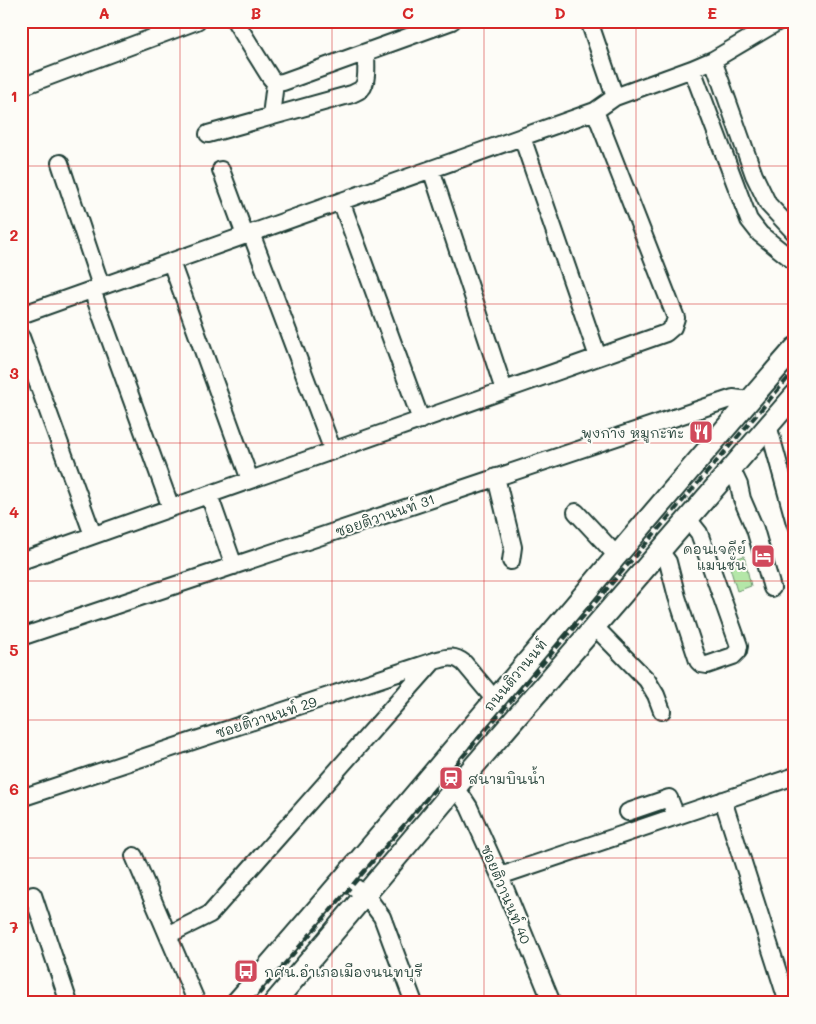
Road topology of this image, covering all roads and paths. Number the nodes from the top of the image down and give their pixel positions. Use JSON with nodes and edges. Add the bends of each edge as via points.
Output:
{"nodes":[{"id":1,"x":196,"y":21,"type":"edge"},
{"id":2,"x":235,"y":21,"type":"edge"},
{"id":3,"x":452,"y":21,"type":"edge"},
{"id":4,"x":589,"y":21,"type":"edge"},
{"id":5,"x":779,"y":21,"type":"edge"},
{"id":6,"x":366,"y":52,"type":"junction"},
{"id":7,"x":713,"y":60,"type":"junction"},
{"id":8,"x":692,"y":69,"type":"junction"},
{"id":9,"x":275,"y":82,"type":"junction"},
{"id":10,"x":21,"y":86,"type":"edge"},
{"id":11,"x":615,"y":97,"type":"junction"},
{"id":12,"x":596,"y":111,"type":"junction"},
{"id":13,"x":271,"y":116,"type":"junction"},
{"id":14,"x":208,"y":134,"type":"dead end"},
{"id":15,"x":522,"y":137,"type":"junction"},
{"id":16,"x":60,"y":163,"type":"dead end"},
{"id":17,"x":431,"y":169,"type":"junction"},
{"id":18,"x":221,"y":170,"type":"dead end"},
{"id":19,"x":754,"y":175,"type":"junction"},
{"id":20,"x":734,"y":183,"type":"junction"},
{"id":21,"x":341,"y":201,"type":"junction"},
{"id":22,"x":795,"y":233,"type":"edge"},
{"id":23,"x":248,"y":234,"type":"junction"},
{"id":24,"x":171,"y":262,"type":"junction"},
{"id":25,"x":795,"y":262,"type":"edge"},
{"id":26,"x":96,"y":288,"type":"junction"},
{"id":27,"x":21,"y":315,"type":"edge"},
{"id":28,"x":21,"y":337,"type":"edge"},
{"id":29,"x":795,"y":348,"type":"edge"},
{"id":30,"x":598,"y":357,"type":"junction"},
{"id":31,"x":504,"y":390,"type":"junction"},
{"id":32,"x":795,"y":395,"type":"edge"},
{"id":33,"x":749,"y":400,"type":"junction"},
{"id":34,"x":421,"y":420,"type":"junction"},
{"id":35,"x":768,"y":425,"type":"junction"},
{"id":36,"x":333,"y":451,"type":"junction"},
{"id":37,"x":731,"y":468,"type":"junction"},
{"id":38,"x":496,"y":478,"type":"junction"},
{"id":39,"x":250,"y":480,"type":"junction"},
{"id":40,"x":209,"y":494,"type":"junction"},
{"id":41,"x":171,"y":508,"type":"junction"},
{"id":42,"x":576,"y":512,"type":"dead end"},
{"id":43,"x":688,"y":519,"type":"junction"},
{"id":44,"x":795,"y":523,"type":"edge"},
{"id":45,"x":93,"y":535,"type":"junction"},
{"id":46,"x":660,"y":551,"type":"junction"},
{"id":47,"x":617,"y":556,"type":"junction"},
{"id":48,"x":21,"y":561,"type":"edge"},
{"id":49,"x":511,"y":561,"type":"dead end"},
{"id":50,"x":234,"y":566,"type":"junction"},
{"id":51,"x":772,"y":588,"type":"dead end"},
{"id":52,"x":595,"y":627,"type":"junction"},
{"id":53,"x":21,"y":637,"type":"edge"},
{"id":54,"x":434,"y":661,"type":"junction"},
{"id":55,"x":495,"y":700,"type":"junction"},
{"id":56,"x":662,"y":711,"type":"dead end"},
{"id":57,"x":795,"y":776,"type":"edge"},
{"id":58,"x":456,"y":787,"type":"junction"},
{"id":59,"x":21,"y":798,"type":"edge"},
{"id":60,"x":723,"y":800,"type":"junction"},
{"id":61,"x":628,"y":812,"type":"dead end"},
{"id":62,"x":676,"y":816,"type":"junction"},
{"id":63,"x":134,"y":856,"type":"dead end"},
{"id":64,"x":500,"y":876,"type":"junction"},
{"id":65,"x":342,"y":879,"type":"junction"},
{"id":66,"x":365,"y":894,"type":"junction"},
{"id":67,"x":33,"y":895,"type":"dead end"},
{"id":68,"x":168,"y":935,"type":"junction"},
{"id":69,"x":69,"y":1003,"type":"edge"},
{"id":70,"x":197,"y":1003,"type":"edge"},
{"id":71,"x":236,"y":1003,"type":"edge"},
{"id":72,"x":274,"y":1003,"type":"edge"},
{"id":73,"x":414,"y":1003,"type":"edge"},
{"id":74,"x":552,"y":1003,"type":"edge"},
{"id":75,"x":788,"y":1003,"type":"edge"}],
"edges":[{"from":1,"to":10,"type":"street"},
{"from":2,"to":9,"type":"street"},
{"from":3,"to":6,"type":"street"},
{"from":4,"to":11,"type":"street"},
{"from":5,"to":7,"type":"street"},
{"from":6,"to":9,"type":"street"},
{"from":6,"to":13,"type":"street","via":[[366,79],[361,90]]},
{"from":7,"to":8,"type":"street"},
{"from":7,"to":19,"type":"street"},
{"from":8,"to":11,"type":"street"},
{"from":8,"to":20,"type":"street"},
{"from":9,"to":13,"type":"street"},
{"from":11,"to":12,"type":"street"},
{"from":12,"to":15,"type":"street"},
{"from":12,"to":30,"type":"street","via":[[676,318],[666,333]]},
{"from":13,"to":14,"type":"street"},
{"from":15,"to":17,"type":"street"},
{"from":15,"to":30,"type":"street"},
{"from":16,"to":26,"type":"street"},
{"from":17,"to":21,"type":"street"},
{"from":17,"to":31,"type":"street"},
{"from":18,"to":23,"type":"street"},
{"from":19,"to":20,"type":"street"},
{"from":19,"to":22,"type":"street","via":[[768,204]]},
{"from":20,"to":25,"type":"street","via":[[749,220],[760,234]]},
{"from":21,"to":23,"type":"street"},
{"from":21,"to":34,"type":"street"},
{"from":23,"to":24,"type":"street"},
{"from":23,"to":36,"type":"street"},
{"from":24,"to":26,"type":"street"},
{"from":24,"to":39,"type":"street"},
{"from":26,"to":27,"type":"street"},
{"from":26,"to":41,"type":"street"},
{"from":28,"to":45,"type":"street"},
{"from":29,"to":33,"type":"main road","name":"ถนนติวานนท์"},
{"from":30,"to":31,"type":"street"},
{"from":31,"to":34,"type":"street"},
{"from":32,"to":35,"type":"main road","name":"ถนนติวานนท์"},
{"from":33,"to":38,"type":"street","name":"ซอยติวานนท์ 31","via":[[733,398]]},
{"from":33,"to":47,"type":"main road","name":"ถนนติวานนท์"},
{"from":34,"to":36,"type":"street"},
{"from":35,"to":37,"type":"main road","name":"ถนนติวานนท์"},
{"from":35,"to":44,"type":"street"},
{"from":36,"to":39,"type":"street"},
{"from":37,"to":43,"type":"main road","name":"ถนนติวานนท์"},
{"from":37,"to":51,"type":"street","via":[[755,530]]},
{"from":38,"to":49,"type":"street","via":[[513,547]]},
{"from":38,"to":50,"type":"street","name":"ซอยติวานนท์ 31"},
{"from":39,"to":40,"type":"street"},
{"from":40,"to":41,"type":"street"},
{"from":40,"to":50,"type":"street"},
{"from":41,"to":45,"type":"street"},
{"from":42,"to":47,"type":"street"},
{"from":43,"to":46,"type":"main road","name":"ถนนติวานนท์"},
{"from":43,"to":46,"type":"street","via":[[699,532],[739,646],[733,656],[707,665],[698,661],[668,562]]},
{"from":45,"to":48,"type":"street"},
{"from":46,"to":52,"type":"main road","name":"ถนนติวานนท์"},
{"from":47,"to":55,"type":"main road","name":"ถนนติวานนท์"},
{"from":50,"to":53,"type":"street","name":"ซอยติวานนท์ 31"},
{"from":52,"to":56,"type":"street","via":[[647,680]]},
{"from":52,"to":58,"type":"main road","name":"ถนนติวานนท์"},
{"from":54,"to":55,"type":"street","name":"ซอยติวานนท์ 29","via":[[452,657],[459,659]]},
{"from":54,"to":59,"type":"street","name":"ซอยติวานนท์ 29"},
{"from":54,"to":68,"type":"street","via":[[210,914]]},
{"from":55,"to":65,"type":"main road","name":"ถนนติวานนท์"},
{"from":57,"to":60,"type":"street"},
{"from":58,"to":64,"type":"street","name":"ซอยติวานนท์ 40","via":[[469,807]]},
{"from":58,"to":66,"type":"main road","name":"ถนนติวานนท์"},
{"from":60,"to":62,"type":"street"},
{"from":60,"to":75,"type":"street"},
{"from":61,"to":62,"type":"street","via":[[669,798]]},
{"from":62,"to":64,"type":"street"},
{"from":63,"to":68,"type":"street"},
{"from":64,"to":74,"type":"street","name":"ซอยติวานนท์ 40"},
{"from":65,"to":66,"type":"street"},
{"from":65,"to":71,"type":"main road","name":"ถนนติวานนท์"},
{"from":66,"to":72,"type":"main road","name":"ถนนติวานนท์"},
{"from":66,"to":73,"type":"street","via":[[382,917]]},
{"from":67,"to":69,"type":"street"},
{"from":68,"to":70,"type":"street"}]}
